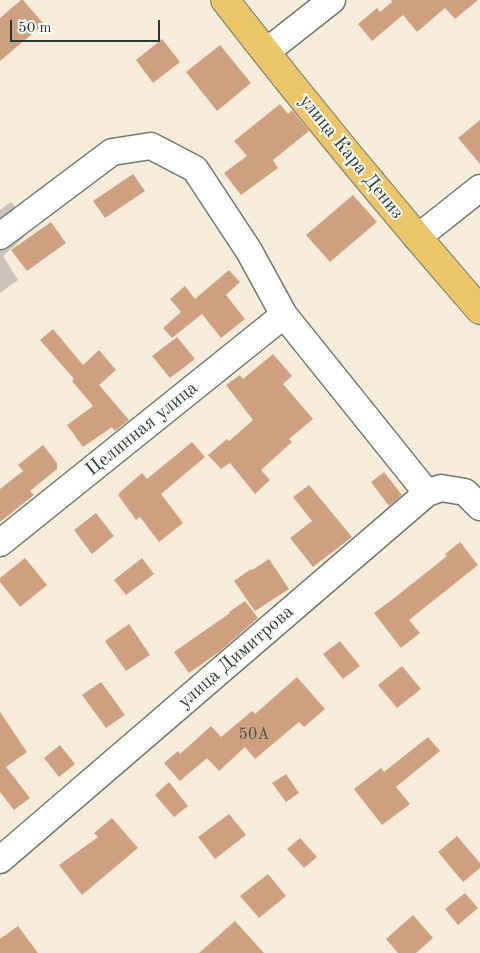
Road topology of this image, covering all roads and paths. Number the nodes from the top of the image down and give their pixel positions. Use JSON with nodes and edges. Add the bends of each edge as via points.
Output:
{"nodes":[{"id":1,"x":225,"y":0,"type":"edge"},
{"id":2,"x":332,"y":0,"type":"edge"},
{"id":3,"x":266,"y":52,"type":"junction"},
{"id":4,"x":480,"y":188,"type":"edge"},
{"id":5,"x":0,"y":236,"type":"edge"},
{"id":6,"x":417,"y":238,"type":"junction"},
{"id":7,"x":480,"y":310,"type":"edge"},
{"id":8,"x":284,"y":315,"type":"junction"},
{"id":9,"x":427,"y":493,"type":"junction"},
{"id":10,"x":480,"y":507,"type":"edge"},
{"id":11,"x":0,"y":543,"type":"edge"},
{"id":12,"x":0,"y":860,"type":"edge"}],
"edges":[{"from":1,"to":3,"type":"main road","name":"улица Кара Дениз"},
{"from":2,"to":3,"type":"street"},
{"from":3,"to":6,"type":"main road","name":"улица Кара Дениз"},
{"from":4,"to":6,"type":"street"},
{"from":5,"to":8,"type":"street","via":[[112,152],[151,146],[195,169],[249,251]]},
{"from":6,"to":7,"type":"main road","name":"улица Кара Дениз"},
{"from":8,"to":9,"type":"street"},
{"from":8,"to":11,"type":"street","name":"Целинная улица"},
{"from":9,"to":10,"type":"street","via":[[441,488],[465,492]]},
{"from":9,"to":12,"type":"street","name":"улица Димитрова"}]}
